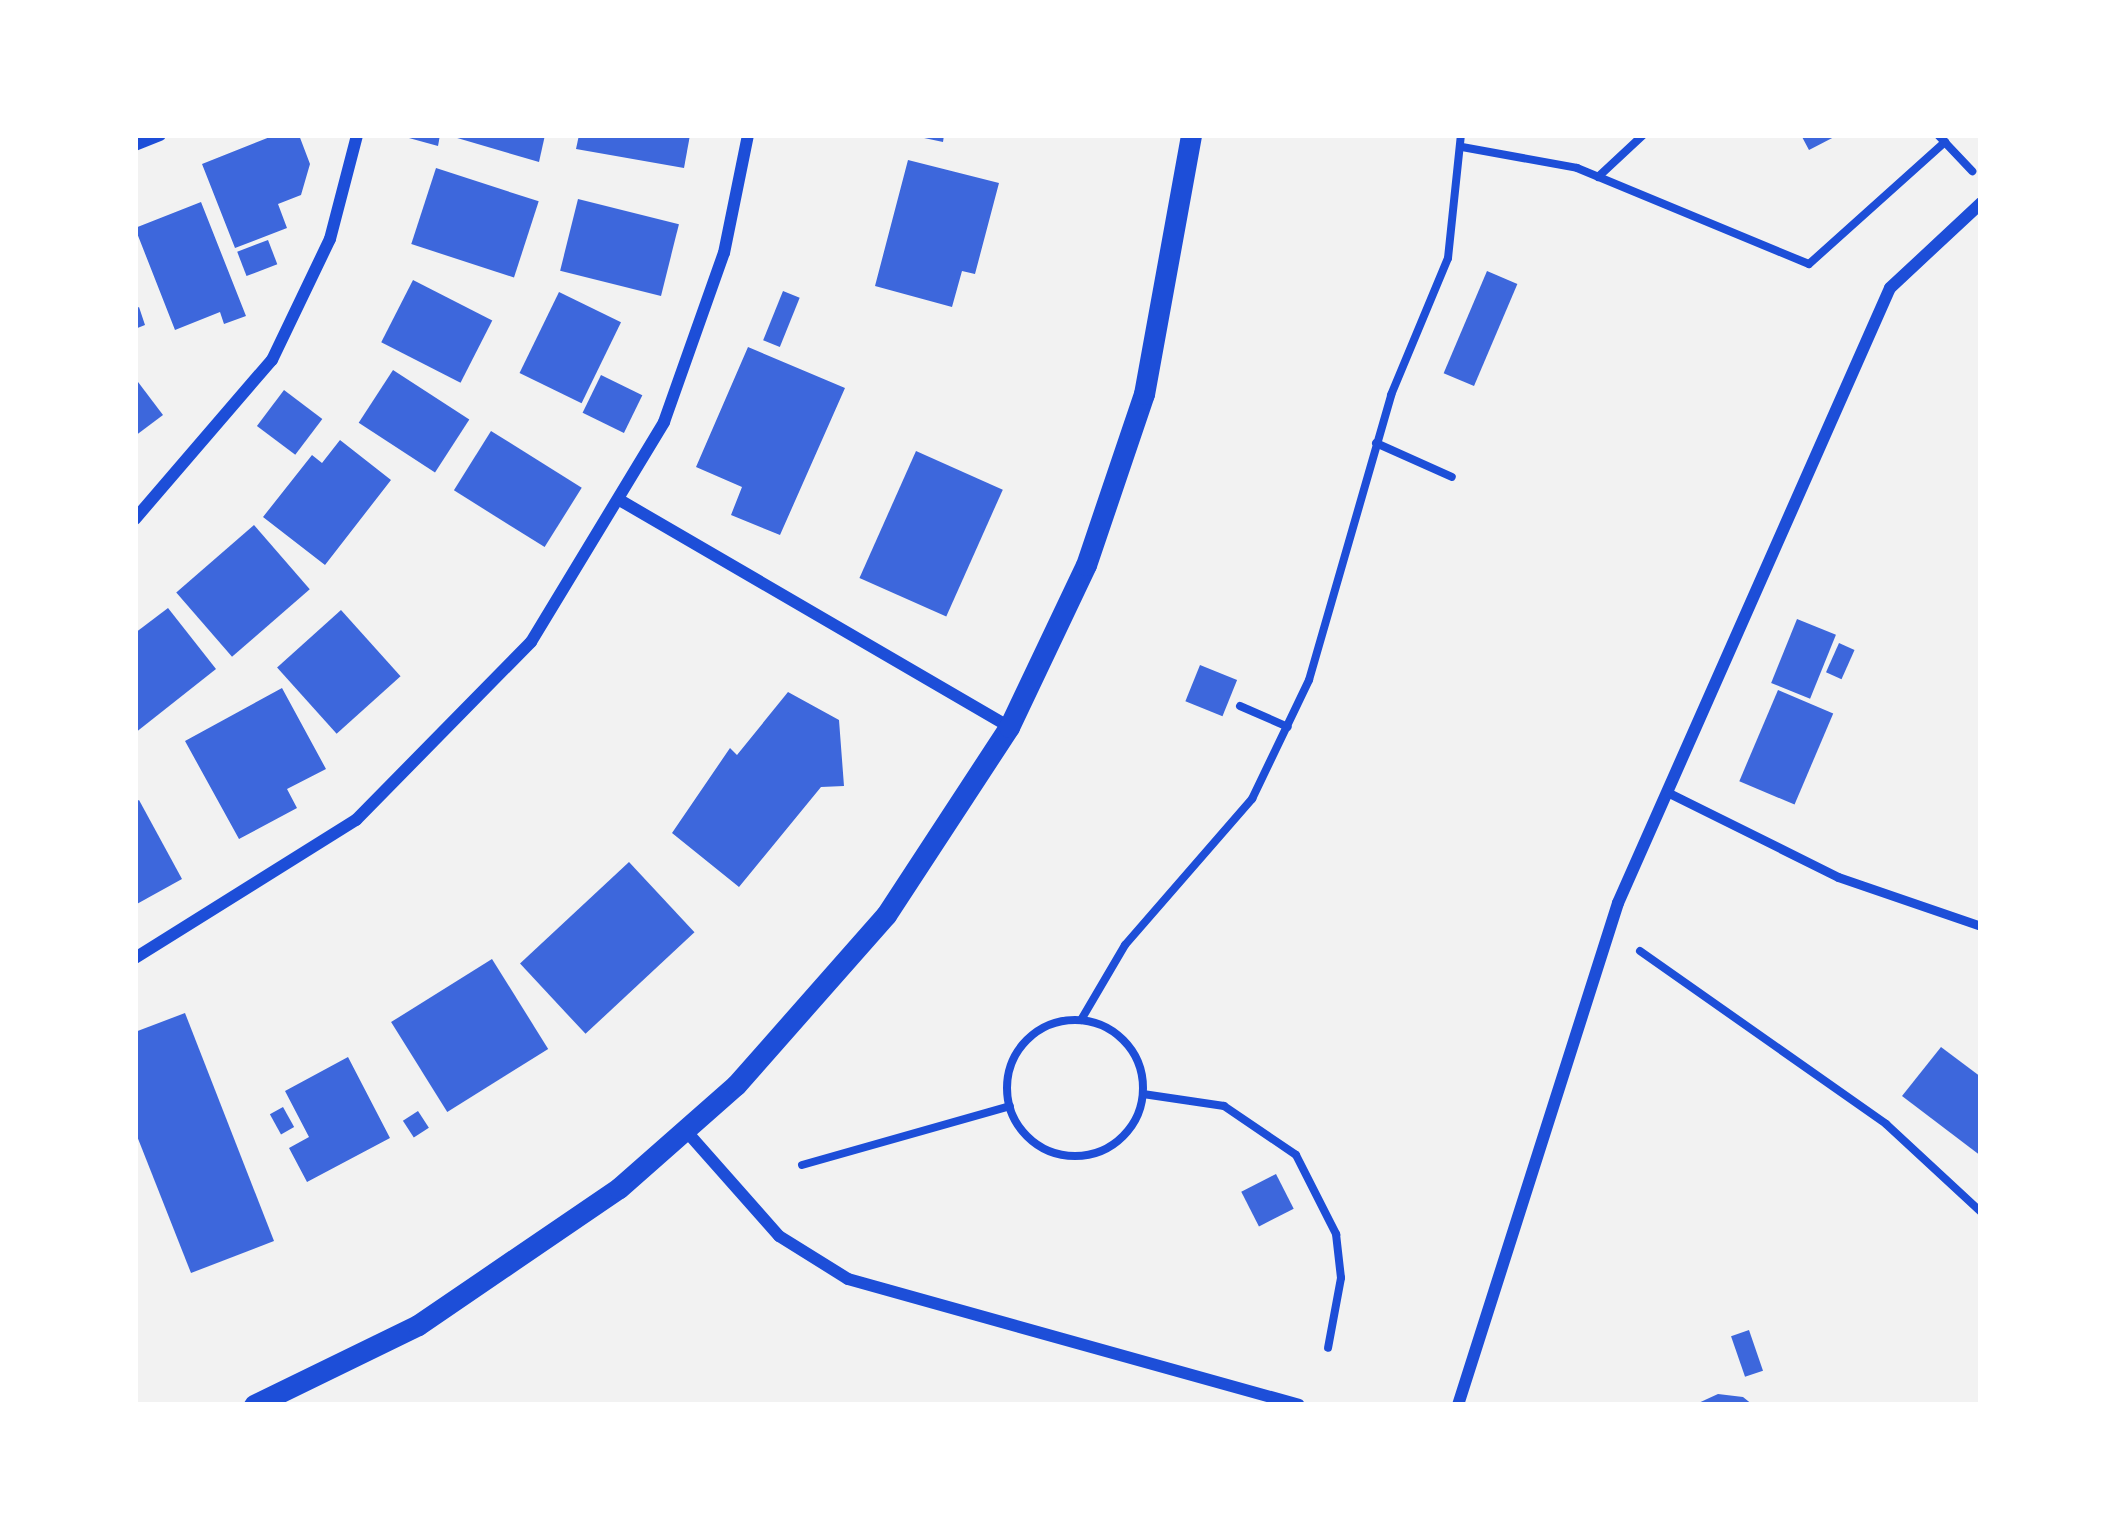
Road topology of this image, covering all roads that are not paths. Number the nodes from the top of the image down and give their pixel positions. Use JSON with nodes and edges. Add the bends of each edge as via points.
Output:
{"nodes":[{"id":1,"x":160,"y":135,"type":"edge"},
{"id":2,"x":357,"y":135,"type":"edge"},
{"id":3,"x":748,"y":135,"type":"edge"},
{"id":4,"x":1191,"y":135,"type":"edge"},
{"id":5,"x":135,"y":145,"type":"edge"},
{"id":6,"x":1981,"y":202,"type":"edge"},
{"id":7,"x":623,"y":502,"type":"junction"},
{"id":8,"x":135,"y":519,"type":"edge"},
{"id":9,"x":1009,"y":727,"type":"junction"},
{"id":10,"x":1667,"y":792,"type":"junction"},
{"id":11,"x":1981,"y":926,"type":"edge"},
{"id":12,"x":135,"y":958,"type":"edge"},
{"id":13,"x":687,"y":1132,"type":"junction"},
{"id":14,"x":254,"y":1405,"type":"edge"},
{"id":15,"x":1299,"y":1405,"type":"edge"},
{"id":16,"x":1458,"y":1405,"type":"edge"}],
"edges":[{"from":1,"to":5,"type":"street"},
{"from":2,"to":8,"type":"street","via":[[330,238],[272,360],[191,467]]},
{"from":3,"to":7,"type":"street","via":[[697,339]]},
{"from":4,"to":9,"type":"street","via":[[1144,394],[1086,565]]},
{"from":6,"to":10,"type":"street","via":[[1890,288]]},
{"from":7,"to":9,"type":"street"},
{"from":7,"to":12,"type":"street","via":[[530,642],[418,764],[289,870]]},
{"from":9,"to":13,"type":"street","via":[[850,960]]},
{"from":10,"to":11,"type":"lane","via":[[1838,878]]},
{"from":10,"to":16,"type":"street","via":[[1608,928]]},
{"from":13,"to":14,"type":"street","via":[[488,1283]]},
{"from":13,"to":15,"type":"street","via":[[779,1236],[848,1280]]}]}
